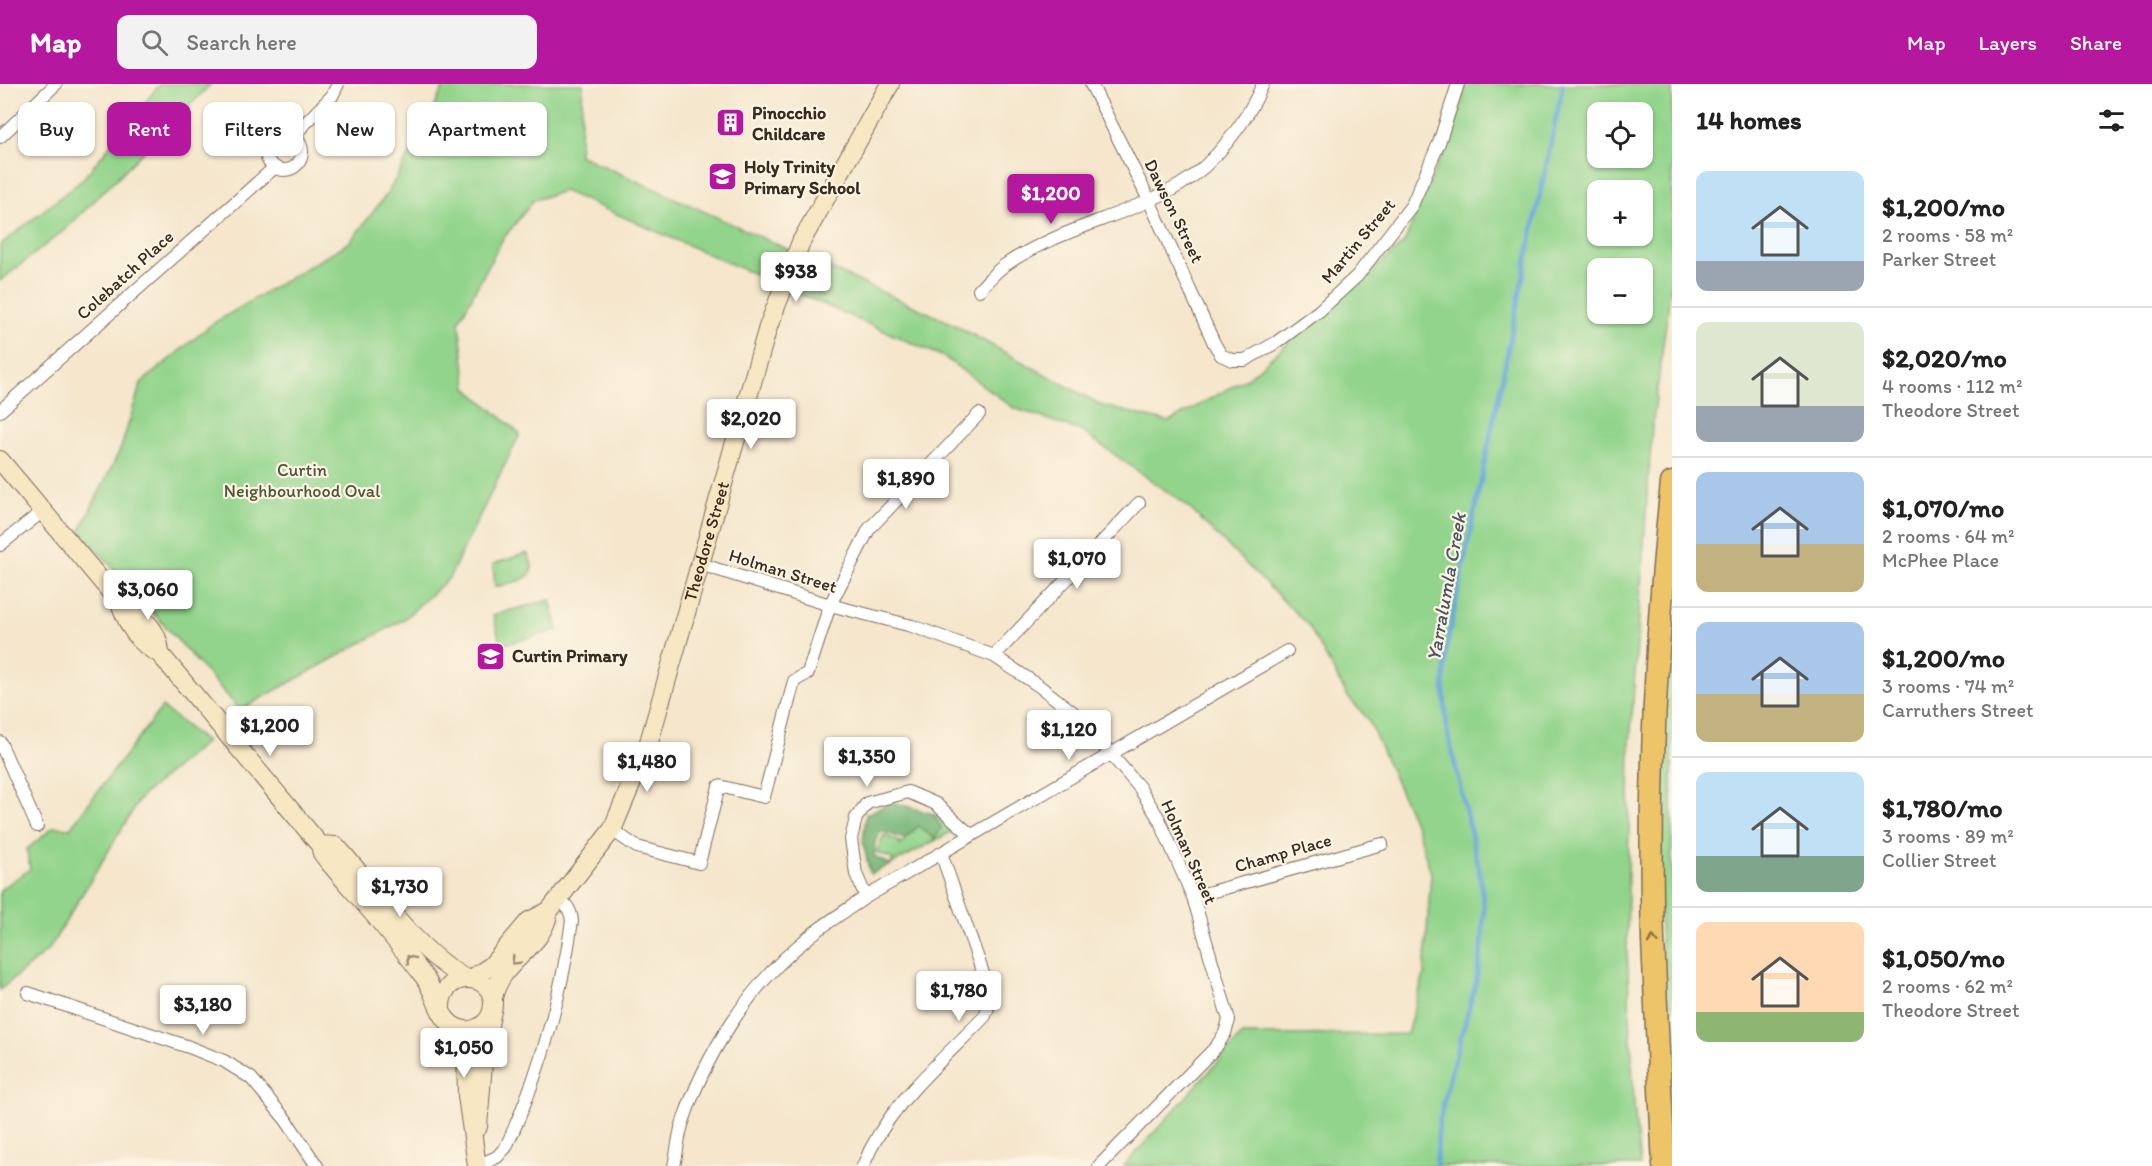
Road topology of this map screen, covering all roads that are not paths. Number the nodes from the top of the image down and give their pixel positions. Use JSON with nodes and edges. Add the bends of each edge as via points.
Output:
{"nodes":[{"id":1,"x":56,"y":84,"type":"edge"},
{"id":2,"x":338,"y":84,"type":"edge"},
{"id":3,"x":890,"y":84,"type":"edge"},
{"id":4,"x":1091,"y":84,"type":"edge"},
{"id":5,"x":1263,"y":84,"type":"edge"},
{"id":6,"x":1458,"y":84,"type":"edge"},
{"id":7,"x":303,"y":126,"type":"edge"},
{"id":8,"x":0,"y":137,"type":"edge"},
{"id":9,"x":267,"y":156,"type":"edge"},
{"id":10,"x":300,"y":156,"type":"edge"},
{"id":11,"x":274,"y":167,"type":"junction"},
{"id":12,"x":1149,"y":200,"type":"junction"},
{"id":13,"x":979,"y":290,"type":"dead end"},
{"id":14,"x":1221,"y":355,"type":"joint"},
{"id":15,"x":0,"y":411,"type":"edge"},
{"id":16,"x":979,"y":414,"type":"dead end"},
{"id":17,"x":0,"y":460,"type":"edge"},
{"id":18,"x":1672,"y":483,"type":"edge"},
{"id":19,"x":1139,"y":503,"type":"dead end"},
{"id":20,"x":43,"y":511,"type":"junction"},
{"id":21,"x":0,"y":545,"type":"edge"},
{"id":22,"x":700,"y":564,"type":"junction"},
{"id":23,"x":830,"y":605,"type":"junction"},
{"id":24,"x":1287,"y":651,"type":"dead end"},
{"id":25,"x":994,"y":656,"type":"junction"},
{"id":26,"x":0,"y":741,"type":"edge"},
{"id":27,"x":1111,"y":754,"type":"junction"},
{"id":28,"x":37,"y":826,"type":"dead end"},
{"id":29,"x":612,"y":831,"type":"junction"},
{"id":30,"x":971,"y":835,"type":"junction"},
{"id":31,"x":1382,"y":844,"type":"dead end"},
{"id":32,"x":320,"y":845,"type":"junction"},
{"id":33,"x":941,"y":853,"type":"junction"},
{"id":34,"x":866,"y":897,"type":"junction"},
{"id":35,"x":1193,"y":897,"type":"junction"},
{"id":36,"x":554,"y":904,"type":"junction"},
{"id":37,"x":469,"y":979,"type":"junction"},
{"id":38,"x":28,"y":993,"type":"dead end"},
{"id":39,"x":492,"y":1006,"type":"junction"},
{"id":40,"x":446,"y":1016,"type":"junction"},
{"id":41,"x":476,"y":1161,"type":"edge"},
{"id":42,"x":317,"y":1166,"type":"edge"},
{"id":43,"x":674,"y":1166,"type":"edge"},
{"id":44,"x":863,"y":1166,"type":"edge"},
{"id":45,"x":1099,"y":1166,"type":"edge"},
{"id":46,"x":1664,"y":1166,"type":"edge"}],
"edges":[{"from":1,"to":8,"type":"street"},
{"from":2,"to":7,"type":"street","via":[[332,96]]},
{"from":3,"to":22,"type":"main road","name":"Theodore Street","via":[[790,267],[768,327]]},
{"from":4,"to":12,"type":"street","name":"Dawson Street"},
{"from":5,"to":12,"type":"street","via":[[1235,134],[1211,160],[1182,184]]},
{"from":6,"to":14,"type":"street","name":"Martin Street","via":[[1439,143],[1412,205],[1357,276],[1277,342],[1245,360]]},
{"from":9,"to":11,"type":"street"},
{"from":10,"to":11,"type":"street","name":"Colebatch Place","via":[[297,164],[287,169]]},
{"from":11,"to":15,"type":"street","name":"Colebatch Place"},
{"from":12,"to":13,"type":"street","via":[[1041,246],[1004,266]]},
{"from":12,"to":14,"type":"street","name":"Dawson Street"},
{"from":16,"to":23,"type":"street","via":[[869,529]]},
{"from":17,"to":20,"type":"main road"},
{"from":46,"to":18,"type":"highway","one_way":true,"via":[[1653,939],[1652,811],[1660,620]]},
{"from":19,"to":25,"type":"street"},
{"from":20,"to":21,"type":"street"},
{"from":20,"to":32,"type":"main road","via":[[120,603],[149,626],[159,640],[160,654]]},
{"from":22,"to":23,"type":"street","name":"Holman Street"},
{"from":22,"to":29,"type":"main road","name":"Theodore Street","via":[[649,742]]},
{"from":23,"to":25,"type":"street","name":"Holman Street","via":[[912,626]]},
{"from":23,"to":29,"type":"street","via":[[808,673],[794,681],[764,797],[719,786],[699,862],[637,847]]},
{"from":24,"to":27,"type":"street"},
{"from":25,"to":27,"type":"street","name":"Holman Street","via":[[1078,716]]},
{"from":26,"to":28,"type":"street"},
{"from":27,"to":30,"type":"street"},
{"from":27,"to":35,"type":"street","name":"Holman Street","via":[[1159,819]]},
{"from":29,"to":36,"type":"main road","name":"Theodore Street"},
{"from":30,"to":33,"type":"street"},
{"from":30,"to":34,"type":"street","via":[[936,804],[908,792],[867,803],[856,818],[851,839],[856,874]]},
{"from":31,"to":35,"type":"street","name":"Champ Place"},
{"from":32,"to":37,"type":"main road","via":[[336,846],[401,923],[445,965]]},
{"from":40,"to":32,"type":"main road","one_way":true,"via":[[424,977],[328,861]]},
{"from":33,"to":34,"type":"street"},
{"from":33,"to":44,"type":"street","via":[[990,1002],[985,1016],[890,1118]]},
{"from":34,"to":43,"type":"street","via":[[809,937],[771,973],[736,1016],[704,1069],[682,1126]]},
{"from":35,"to":45,"type":"street","name":"Holman Street","via":[[1230,1020],[1216,1047]]},
{"from":36,"to":37,"type":"main road","name":"Theodore Street","via":[[529,921],[490,966]]},
{"from":36,"to":39,"type":"main road","name":"Theodore Street","one_way":true,"via":[[538,937],[500,976]]},
{"from":36,"to":41,"type":"street","via":[[566,903],[572,921],[544,1046],[506,1147],[497,1157]]},
{"from":37,"to":39,"type":"main road","via":[[485,985]]},
{"from":37,"to":40,"type":"main road","via":[[448,987],[442,997]]},
{"from":38,"to":42,"type":"street","via":[[224,1061],[251,1078]]},
{"from":39,"to":40,"type":"main road","via":[[486,1023],[476,1030],[463,1030]]},
{"from":39,"to":41,"type":"main road","name":"Theodore Street","via":[[484,1050]]},
{"from":40,"to":41,"type":"main road","via":[[466,1052],[466,1096]]}]}
